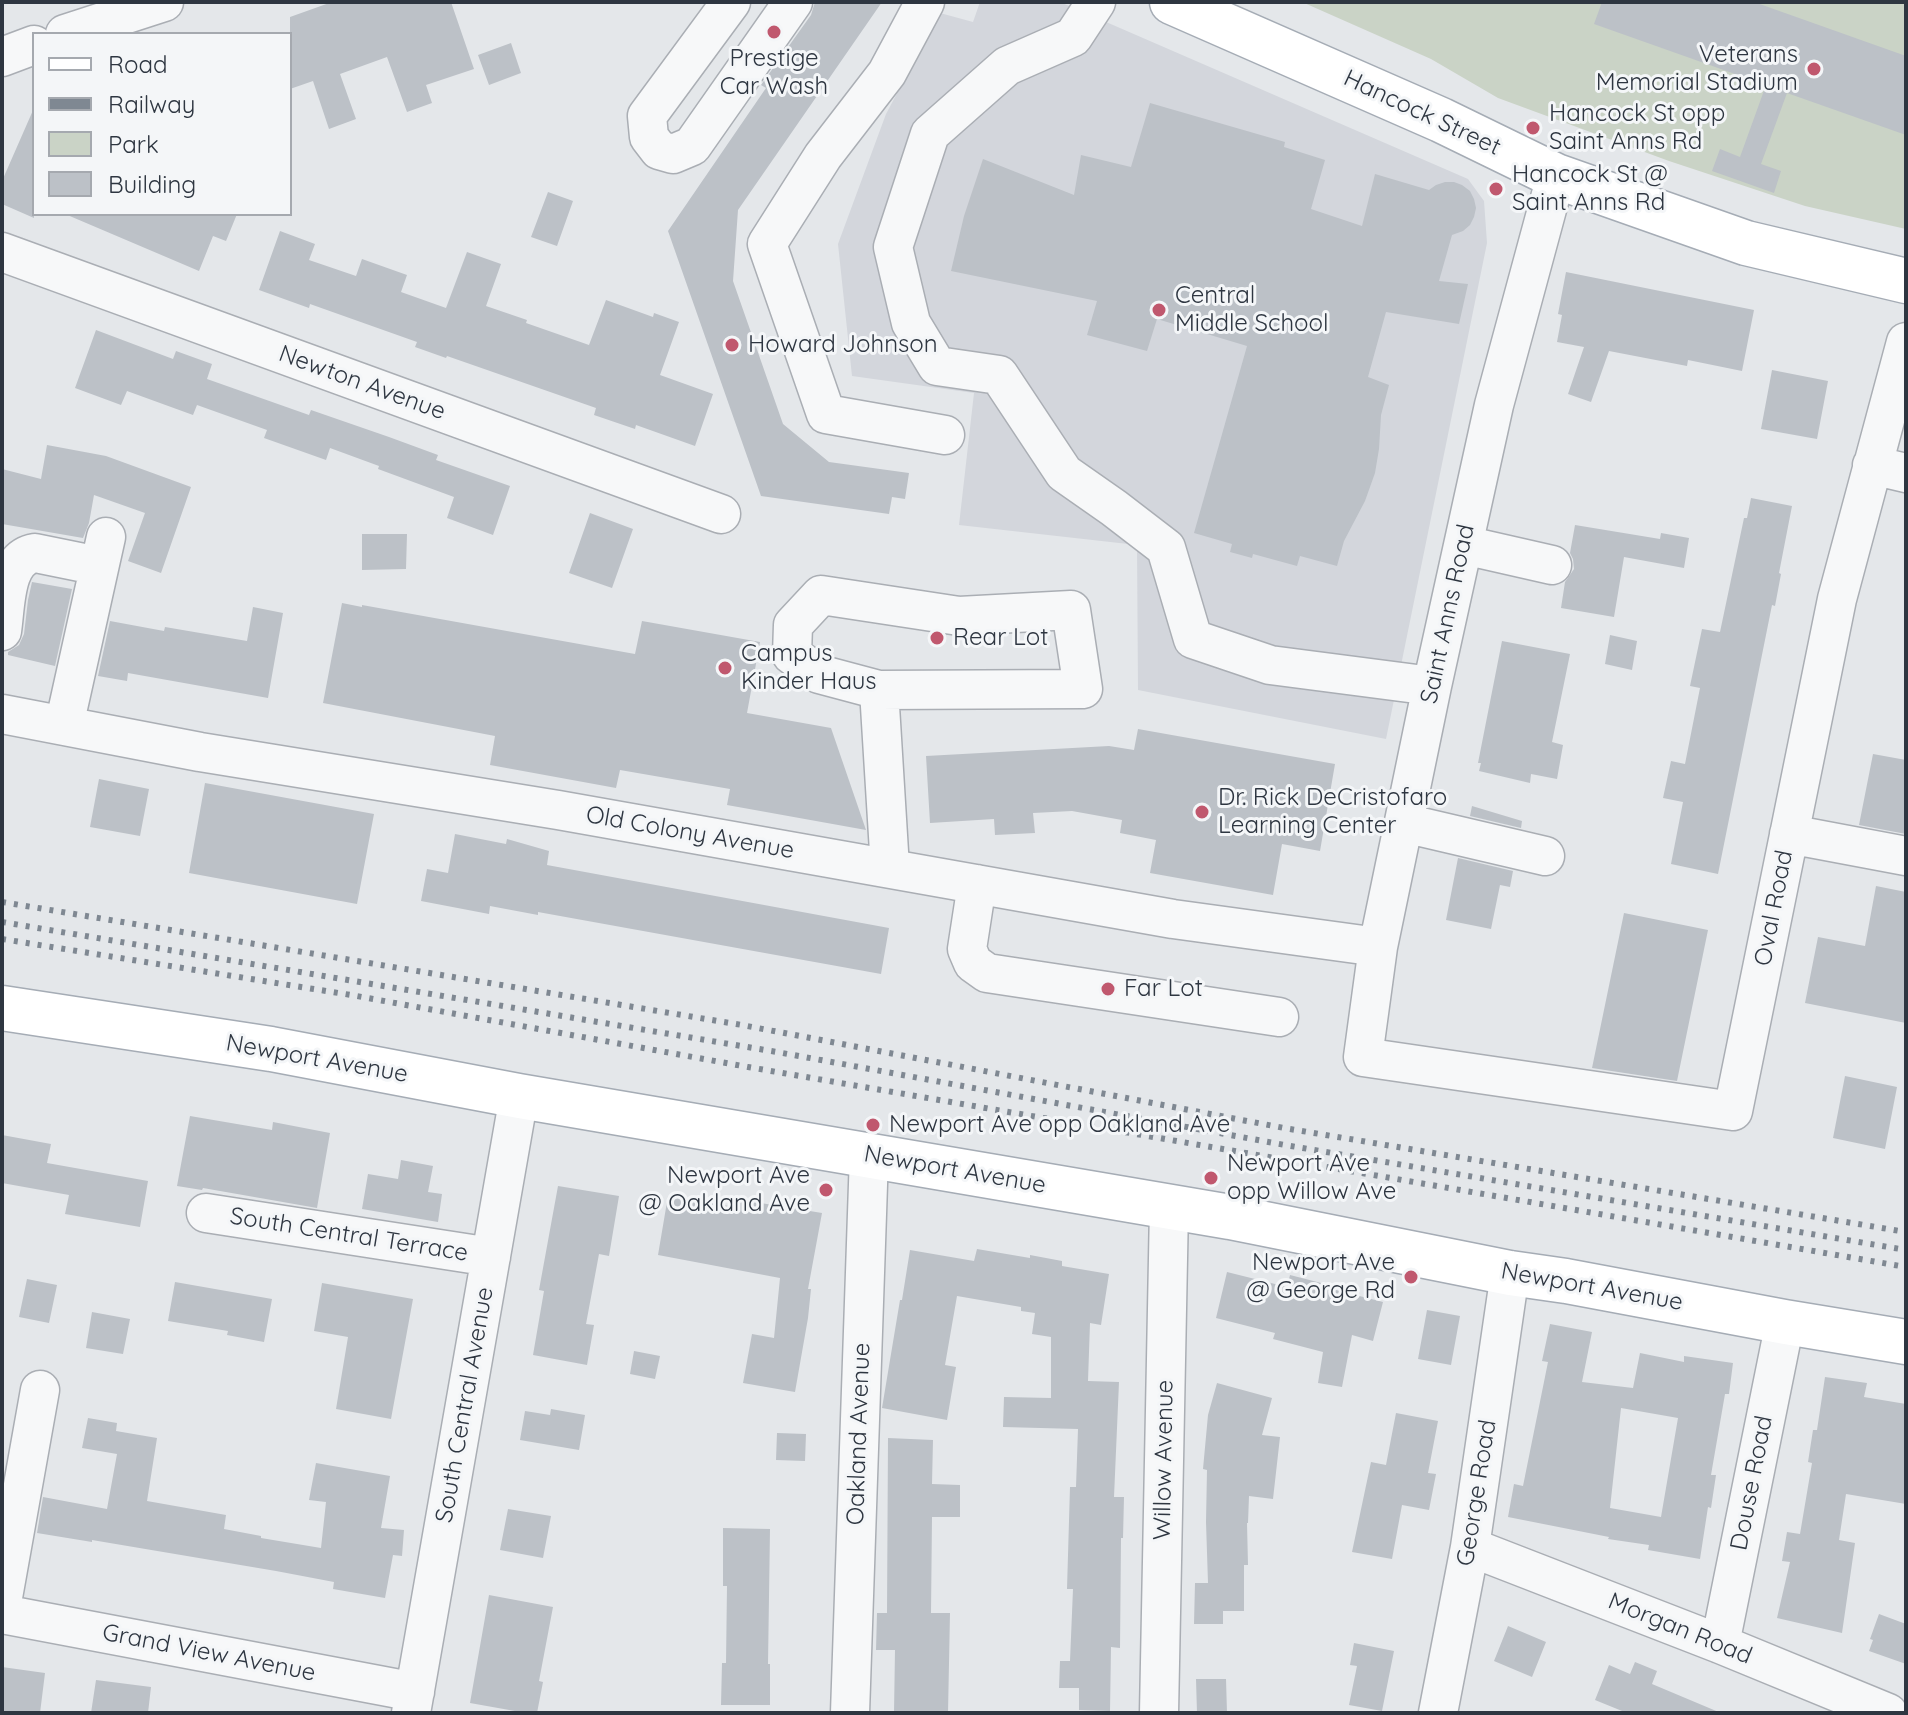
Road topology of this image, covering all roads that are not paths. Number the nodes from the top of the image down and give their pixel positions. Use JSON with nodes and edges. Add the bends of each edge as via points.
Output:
{"nodes":[{"id":1,"x":164,"y":2,"type":"edge"},
{"id":2,"x":731,"y":2,"type":"edge"},
{"id":3,"x":793,"y":2,"type":"edge"},
{"id":4,"x":925,"y":2,"type":"edge"},
{"id":5,"x":1096,"y":2,"type":"edge"},
{"id":6,"x":1172,"y":2,"type":"edge"},
{"id":7,"x":71,"y":32,"type":"edge"},
{"id":8,"x":32,"y":46,"type":"edge"},
{"id":9,"x":2,"y":57,"type":"edge"},
{"id":10,"x":1556,"y":176,"type":"junction"},
{"id":11,"x":2,"y":252,"type":"edge"},
{"id":12,"x":1906,"y":281,"type":"edge"},
{"id":13,"x":1906,"y":342,"type":"edge"},
{"id":14,"x":945,"y":435,"type":"dead end"},
{"id":15,"x":1889,"y":469,"type":"edge"},
{"id":16,"x":721,"y":514,"type":"dead end"},
{"id":17,"x":1464,"y":545,"type":"junction"},
{"id":18,"x":1552,"y":565,"type":"dead end"},
{"id":19,"x":2,"y":631,"type":"edge"},
{"id":20,"x":1432,"y":686,"type":"junction"},
{"id":21,"x":879,"y":690,"type":"junction"},
{"id":22,"x":2,"y":714,"type":"edge"},
{"id":23,"x":64,"y":726,"type":"junction"},
{"id":24,"x":1404,"y":823,"type":"junction"},
{"id":25,"x":1789,"y":834,"type":"junction"},
{"id":26,"x":1545,"y":856,"type":"dead end"},
{"id":27,"x":1906,"y":856,"type":"edge"},
{"id":28,"x":890,"y":868,"type":"junction"},
{"id":29,"x":977,"y":884,"type":"junction"},
{"id":30,"x":1378,"y":947,"type":"junction"},
{"id":31,"x":2,"y":1008,"type":"edge"},
{"id":32,"x":1279,"y":1017,"type":"dead end"},
{"id":33,"x":1363,"y":1057,"type":"joint"},
{"id":34,"x":519,"y":1096,"type":"junction"},
{"id":35,"x":869,"y":1155,"type":"junction"},
{"id":36,"x":1169,"y":1208,"type":"junction"},
{"id":37,"x":206,"y":1213,"type":"dead end"},
{"id":38,"x":491,"y":1257,"type":"junction"},
{"id":39,"x":1510,"y":1273,"type":"junction"},
{"id":40,"x":1785,"y":1322,"type":"junction"},
{"id":41,"x":1906,"y":1342,"type":"edge"},
{"id":42,"x":40,"y":1390,"type":"dead end"},
{"id":43,"x":1470,"y":1547,"type":"junction"},
{"id":44,"x":2,"y":1603,"type":"edge"},
{"id":45,"x":2,"y":1614,"type":"edge"},
{"id":46,"x":1720,"y":1644,"type":"junction"},
{"id":47,"x":413,"y":1703,"type":"edge"},
{"id":48,"x":1449,"y":1709,"type":"edge"},
{"id":49,"x":850,"y":1713,"type":"edge"},
{"id":50,"x":1159,"y":1713,"type":"edge"},
{"id":51,"x":1888,"y":1713,"type":"edge"}],
"edges":[{"from":1,"to":7,"type":"street"},
{"from":2,"to":3,"type":"street","via":[[647,116],[649,137],[659,150],[673,154],[692,146]]},
{"from":4,"to":14,"type":"street","via":[[887,73],[823,156],[767,244],[826,414]]},
{"from":5,"to":20,"type":"street","via":[[1073,37],[1007,66],[930,134],[893,247],[911,323],[937,366],[999,375],[1064,473],[1166,548],[1193,639],[1270,665]]},
{"from":6,"to":10,"type":"main road","name":"Hancock Street"},
{"from":8,"to":9,"type":"street"},
{"from":10,"to":12,"type":"main road","name":"Hancock Street","via":[[1746,243]]},
{"from":10,"to":17,"type":"street","name":"Saint Anns Road","via":[[1494,405]]},
{"from":11,"to":16,"type":"street","name":"Newton Avenue"},
{"from":13,"to":15,"type":"street","name":"Oval Road"},
{"from":15,"to":25,"type":"street","name":"Oval Road","via":[[1837,599]]},
{"from":17,"to":18,"type":"street"},
{"from":17,"to":20,"type":"street","name":"Saint Anns Road"},
{"from":19,"to":23,"type":"street","via":[[11,573],[25,555],[102,551]]},
{"from":20,"to":24,"type":"street","name":"Saint Anns Road"},
{"from":21,"to":21,"type":"street","via":[[1083,689],[1071,610],[959,616],[821,595],[793,625],[792,655],[819,674]]},
{"from":21,"to":28,"type":"street"},
{"from":22,"to":23,"type":"street","name":"Old Colony Avenue"},
{"from":23,"to":28,"type":"street","name":"Old Colony Avenue"},
{"from":24,"to":26,"type":"street"},
{"from":24,"to":30,"type":"street","name":"Saint Anns Road"},
{"from":25,"to":27,"type":"street"},
{"from":25,"to":33,"type":"street","name":"Oval Road","via":[[1733,1111]]},
{"from":28,"to":29,"type":"street","name":"Old Colony Avenue"},
{"from":29,"to":30,"type":"street","name":"Old Colony Avenue","via":[[1173,919]]},
{"from":29,"to":32,"type":"street","via":[[967,949],[973,963],[987,973]]},
{"from":30,"to":33,"type":"street","name":"Saint Anns Road"},
{"from":31,"to":34,"type":"main road","name":"Newport Avenue","via":[[271,1049]]},
{"from":34,"to":35,"type":"main road","name":"Newport Avenue"},
{"from":34,"to":38,"type":"street","name":"South Central Avenue"},
{"from":35,"to":36,"type":"main road","name":"Newport Avenue"},
{"from":35,"to":49,"type":"street","name":"Oakland Avenue"},
{"from":36,"to":39,"type":"main road","name":"Newport Avenue"},
{"from":36,"to":50,"type":"street","name":"Willow Avenue"},
{"from":37,"to":38,"type":"street","name":"South Central Terrace"},
{"from":38,"to":47,"type":"street","name":"South Central Avenue"},
{"from":39,"to":40,"type":"main road","name":"Newport Avenue"},
{"from":39,"to":43,"type":"street","name":"George Road"},
{"from":40,"to":41,"type":"main road","name":"Newport Avenue"},
{"from":40,"to":46,"type":"street","name":"Douse Road"},
{"from":42,"to":44,"type":"street"},
{"from":43,"to":46,"type":"street","name":"Morgan Road"},
{"from":43,"to":48,"type":"street","name":"George Road"},
{"from":45,"to":47,"type":"street","name":"Grand View Avenue"},
{"from":46,"to":51,"type":"street","name":"Morgan Road"}]}
